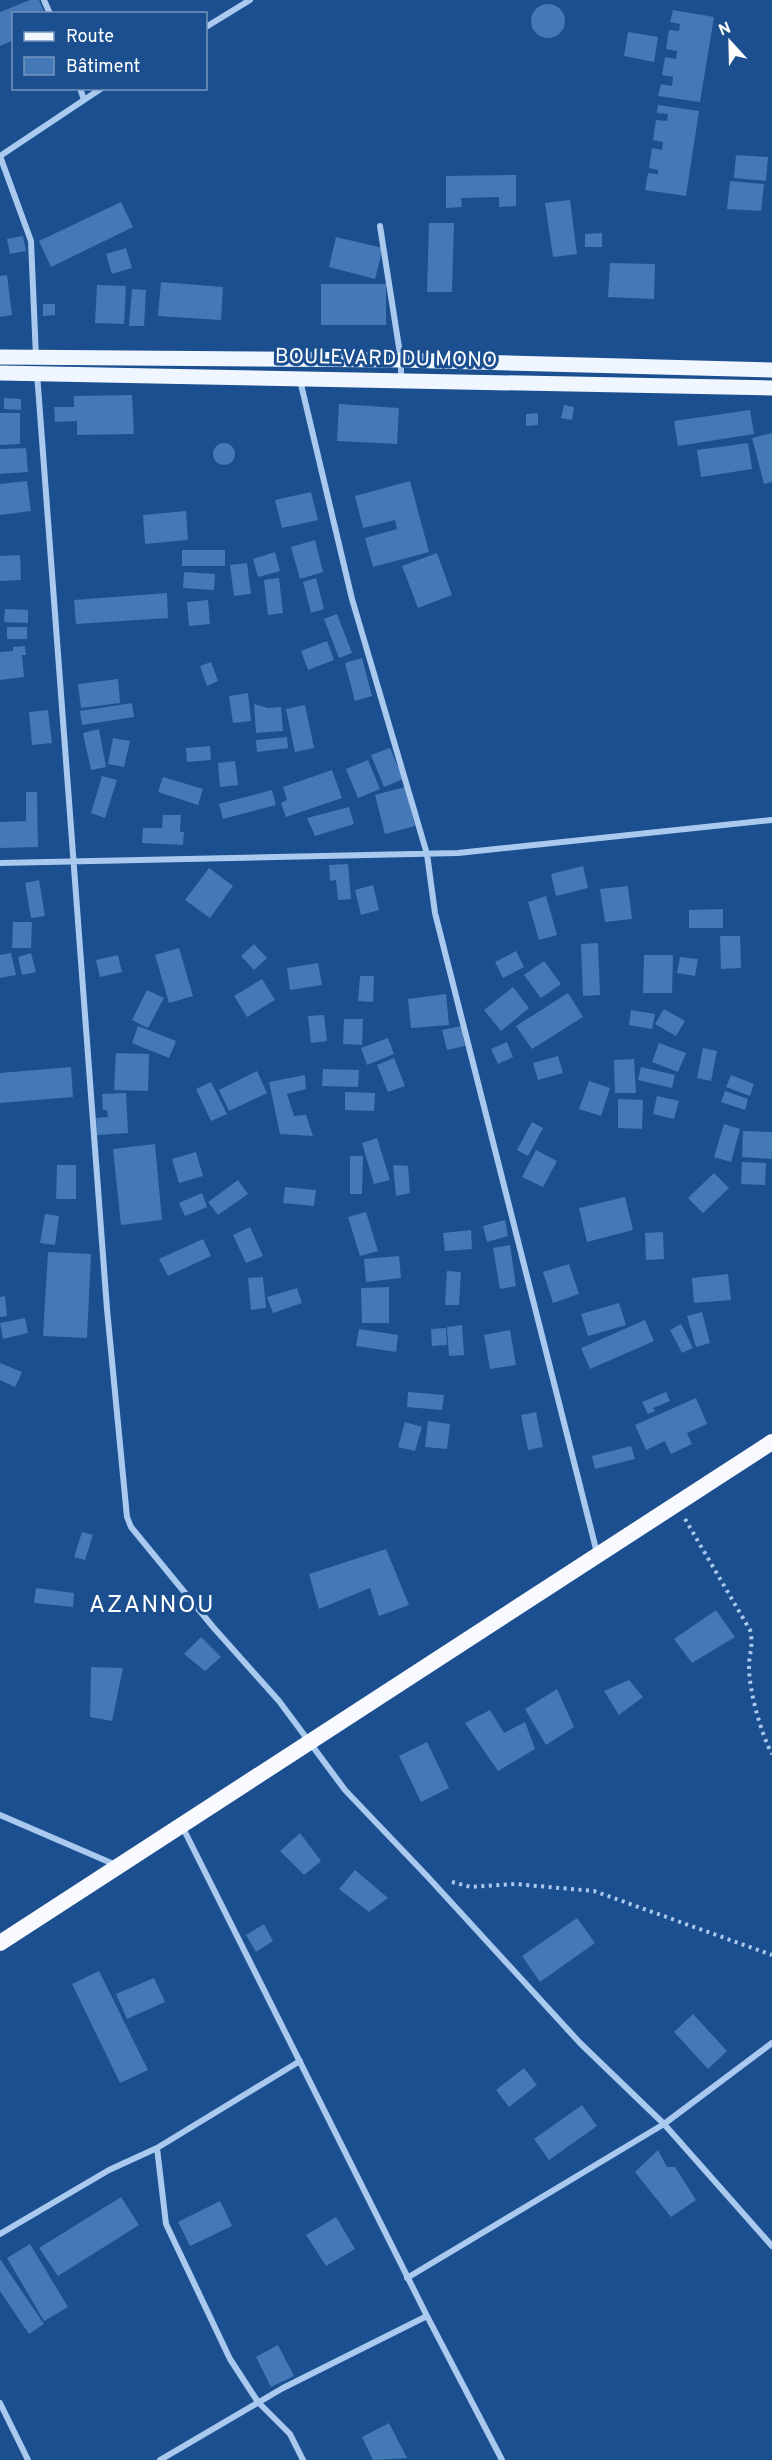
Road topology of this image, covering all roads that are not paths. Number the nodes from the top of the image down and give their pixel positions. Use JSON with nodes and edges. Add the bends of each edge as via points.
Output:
{"nodes":[{"id":1,"x":250,"y":0,"type":"edge"},
{"id":2,"x":207,"y":26,"type":"edge"},
{"id":3,"x":81,"y":90,"type":"edge"},
{"id":4,"x":99,"y":90,"type":"edge"},
{"id":5,"x":84,"y":100,"type":"junction"},
{"id":6,"x":380,"y":226,"type":"dead end"},
{"id":7,"x":0,"y":357,"type":"edge"},
{"id":8,"x":401,"y":360,"type":"junction"},
{"id":9,"x":36,"y":365,"type":"junction"},
{"id":10,"x":772,"y":370,"type":"edge"},
{"id":11,"x":0,"y":373,"type":"edge"},
{"id":12,"x":300,"y":379,"type":"junction"},
{"id":13,"x":401,"y":381,"type":"junction"},
{"id":14,"x":772,"y":388,"type":"edge"},
{"id":15,"x":772,"y":820,"type":"edge"},
{"id":16,"x":427,"y":854,"type":"junction"},
{"id":17,"x":73,"y":860,"type":"junction"},
{"id":18,"x":0,"y":863,"type":"edge"},
{"id":19,"x":772,"y":1442,"type":"edge"},
{"id":20,"x":597,"y":1554,"type":"junction"},
{"id":21,"x":310,"y":1742,"type":"junction"},
{"id":22,"x":0,"y":1815,"type":"edge"},
{"id":23,"x":182,"y":1825,"type":"junction"},
{"id":24,"x":116,"y":1866,"type":"junction"},
{"id":25,"x":0,"y":1943,"type":"edge"},
{"id":26,"x":772,"y":2043,"type":"edge"},
{"id":27,"x":300,"y":2061,"type":"junction"},
{"id":28,"x":664,"y":2124,"type":"junction"},
{"id":29,"x":157,"y":2148,"type":"junction"},
{"id":30,"x":0,"y":2234,"type":"edge"},
{"id":31,"x":772,"y":2246,"type":"edge"},
{"id":32,"x":407,"y":2278,"type":"junction"},
{"id":33,"x":427,"y":2316,"type":"junction"},
{"id":34,"x":258,"y":2402,"type":"junction"},
{"id":35,"x":0,"y":2403,"type":"edge"},
{"id":36,"x":28,"y":2460,"type":"edge"},
{"id":37,"x":160,"y":2460,"type":"edge"},
{"id":38,"x":303,"y":2460,"type":"edge"},
{"id":39,"x":502,"y":2460,"type":"edge"}],
"edges":[{"from":1,"to":2,"type":"street"},
{"from":3,"to":5,"type":"street"},
{"from":4,"to":5,"type":"street"},
{"from":5,"to":9,"type":"street","via":[[0,156],[31,241]]},
{"from":6,"to":8,"type":"street"},
{"from":7,"to":9,"type":"main road","name":"BOULEVARD DU MONO"},
{"from":8,"to":9,"type":"main road","name":"BOULEVARD DU MONO"},
{"from":8,"to":10,"type":"main road","name":"BOULEVARD DU MONO"},
{"from":8,"to":13,"type":"street"},
{"from":9,"to":11,"type":"main road","name":"BOULEVARD DU MONO"},
{"from":9,"to":12,"type":"main road","name":"BOULEVARD DU MONO"},
{"from":9,"to":17,"type":"street"},
{"from":12,"to":13,"type":"main road","name":"BOULEVARD DU MONO"},
{"from":12,"to":16,"type":"street","via":[[352,599]]},
{"from":13,"to":14,"type":"main road","name":"BOULEVARD DU MONO"},
{"from":15,"to":16,"type":"street"},
{"from":16,"to":17,"type":"street"},
{"from":16,"to":20,"type":"street","via":[[435,913]]},
{"from":17,"to":18,"type":"street"},
{"from":17,"to":21,"type":"street","via":[[127,1517],[144,1544]]},
{"from":19,"to":20,"type":"highway"},
{"from":20,"to":21,"type":"highway"},
{"from":21,"to":23,"type":"highway"},
{"from":21,"to":28,"type":"street","via":[[345,1790],[580,2043]]},
{"from":22,"to":24,"type":"street"},
{"from":23,"to":24,"type":"highway"},
{"from":23,"to":27,"type":"street"},
{"from":24,"to":25,"type":"highway"},
{"from":26,"to":28,"type":"street"},
{"from":27,"to":29,"type":"street"},
{"from":27,"to":32,"type":"street"},
{"from":28,"to":31,"type":"street"},
{"from":28,"to":32,"type":"street"},
{"from":29,"to":30,"type":"street","via":[[109,2170]]},
{"from":29,"to":34,"type":"street","via":[[166,2224],[230,2358]]},
{"from":32,"to":33,"type":"street"},
{"from":33,"to":34,"type":"street"},
{"from":33,"to":39,"type":"street"},
{"from":34,"to":37,"type":"street"},
{"from":34,"to":38,"type":"street","via":[[290,2434]]},
{"from":35,"to":36,"type":"street"}]}
